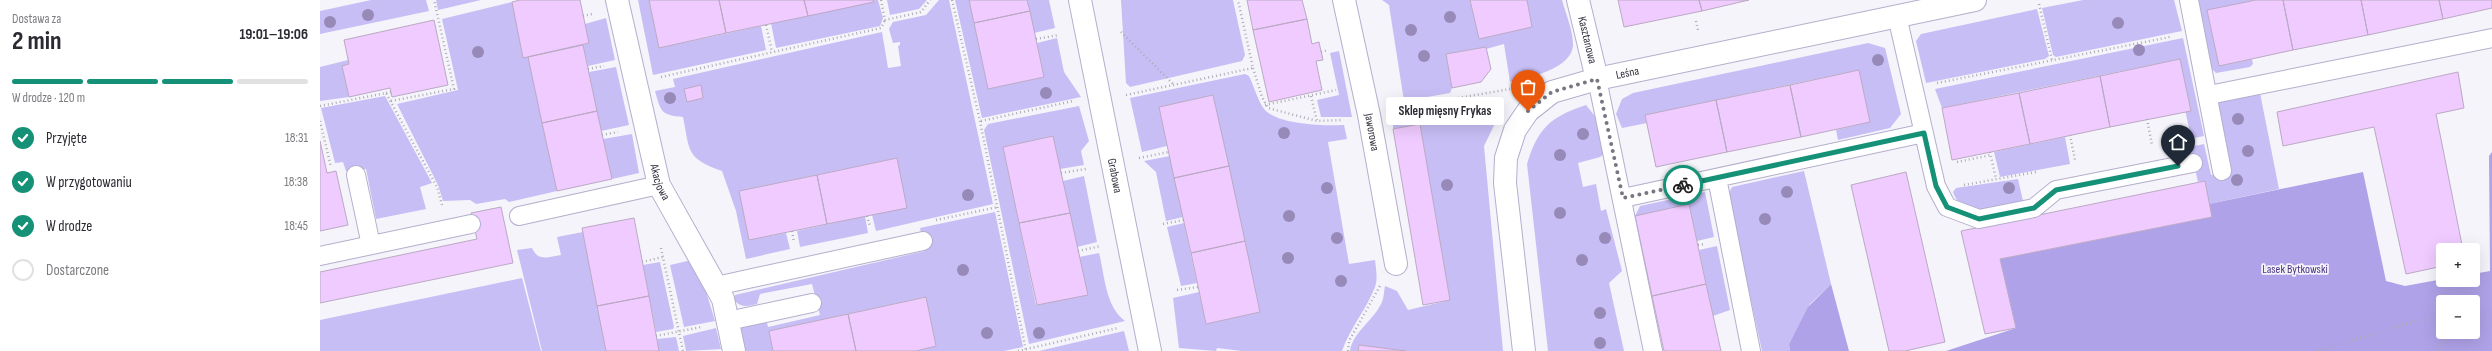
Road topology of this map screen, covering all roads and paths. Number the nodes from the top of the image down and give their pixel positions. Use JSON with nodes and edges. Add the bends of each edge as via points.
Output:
{"nodes":[{"id":1,"x":434,"y":0,"type":"edge"},
{"id":2,"x":617,"y":0,"type":"edge"},
{"id":3,"x":881,"y":0,"type":"edge"},
{"id":4,"x":930,"y":0,"type":"edge"},
{"id":5,"x":952,"y":0,"type":"edge"},
{"id":6,"x":1080,"y":0,"type":"edge"},
{"id":7,"x":1238,"y":0,"type":"edge"},
{"id":8,"x":1344,"y":0,"type":"edge"},
{"id":9,"x":1578,"y":0,"type":"edge"},
{"id":10,"x":1975,"y":0,"type":"edge"},
{"id":11,"x":2189,"y":0,"type":"edge"},
{"id":12,"x":2039,"y":4,"type":"dead end"},
{"id":13,"x":1895,"y":8,"type":"edge"},
{"id":14,"x":885,"y":20,"type":"junction"},
{"id":15,"x":766,"y":25,"type":"dead end"},
{"id":16,"x":1121,"y":32,"type":"dead end"},
{"id":17,"x":1059,"y":35,"type":"dead end"},
{"id":18,"x":2171,"y":37,"type":"dead end"},
{"id":19,"x":2492,"y":38,"type":"edge"},
{"id":20,"x":1036,"y":39,"type":"dead end"},
{"id":21,"x":1325,"y":43,"type":"dead end"},
{"id":22,"x":1327,"y":50,"type":"junction"},
{"id":23,"x":772,"y":52,"type":"junction"},
{"id":24,"x":1321,"y":52,"type":"dead end"},
{"id":25,"x":1328,"y":57,"type":"dead end"},
{"id":26,"x":2052,"y":60,"type":"junction"},
{"id":27,"x":1253,"y":68,"type":"junction"},
{"id":28,"x":1597,"y":79,"type":"junction"},
{"id":29,"x":637,"y":82,"type":"junction"},
{"id":30,"x":1173,"y":84,"type":"junction"},
{"id":31,"x":1334,"y":84,"type":"dead end"},
{"id":32,"x":1930,"y":84,"type":"dead end"},
{"id":33,"x":1517,"y":88,"type":"dead end"},
{"id":34,"x":391,"y":92,"type":"dead end"},
{"id":35,"x":386,"y":93,"type":"junction"},
{"id":36,"x":1124,"y":95,"type":"dead end"},
{"id":37,"x":2209,"y":95,"type":"junction"},
{"id":38,"x":1311,"y":96,"type":"junction"},
{"id":39,"x":391,"y":101,"type":"junction"},
{"id":40,"x":1076,"y":101,"type":"dead end"},
{"id":41,"x":1265,"y":105,"type":"junction"},
{"id":42,"x":320,"y":106,"type":"edge"},
{"id":43,"x":1369,"y":115,"type":"junction"},
{"id":44,"x":2147,"y":119,"type":"dead end"},
{"id":45,"x":1317,"y":120,"type":"junction"},
{"id":46,"x":320,"y":121,"type":"edge"},
{"id":47,"x":980,"y":121,"type":"junction"},
{"id":48,"x":1924,"y":133,"type":"junction"},
{"id":49,"x":2070,"y":136,"type":"dead end"},
{"id":50,"x":2153,"y":150,"type":"dead end"},
{"id":51,"x":1169,"y":152,"type":"dead end"},
{"id":52,"x":1139,"y":158,"type":"dead end"},
{"id":53,"x":1952,"y":163,"type":"dead end"},
{"id":54,"x":2193,"y":163,"type":"dead end"},
{"id":55,"x":2076,"y":164,"type":"dead end"},
{"id":56,"x":1086,"y":169,"type":"dead end"},
{"id":57,"x":2040,"y":171,"type":"dead end"},
{"id":58,"x":2222,"y":171,"type":"dead end"},
{"id":59,"x":1062,"y":174,"type":"dead end"},
{"id":60,"x":356,"y":175,"type":"joint"},
{"id":61,"x":1717,"y":178,"type":"junction"},
{"id":62,"x":1996,"y":179,"type":"junction"},
{"id":63,"x":659,"y":184,"type":"junction"},
{"id":64,"x":1957,"y":186,"type":"dead end"},
{"id":65,"x":1623,"y":198,"type":"junction"},
{"id":66,"x":998,"y":207,"type":"junction"},
{"id":67,"x":519,"y":216,"type":"dead end"},
{"id":68,"x":1184,"y":220,"type":"dead end"},
{"id":69,"x":932,"y":221,"type":"dead end"},
{"id":70,"x":471,"y":224,"type":"dead end"},
{"id":71,"x":1163,"y":224,"type":"dead end"},
{"id":72,"x":448,"y":228,"type":"junction"},
{"id":73,"x":922,"y":241,"type":"dead end"},
{"id":74,"x":660,"y":244,"type":"dead end"},
{"id":75,"x":371,"y":245,"type":"junction"},
{"id":76,"x":1102,"y":245,"type":"dead end"},
{"id":77,"x":1078,"y":252,"type":"dead end"},
{"id":78,"x":320,"y":256,"type":"edge"},
{"id":79,"x":663,"y":257,"type":"junction"},
{"id":80,"x":642,"y":262,"type":"dead end"},
{"id":81,"x":1396,"y":264,"type":"dead end"},
{"id":82,"x":716,"y":286,"type":"junction"},
{"id":83,"x":1198,"y":287,"type":"dead end"},
{"id":84,"x":1177,"y":290,"type":"dead end"},
{"id":85,"x":1373,"y":298,"type":"dead end"},
{"id":86,"x":812,"y":303,"type":"dead end"},
{"id":87,"x":2492,"y":312,"type":"edge"},
{"id":88,"x":2480,"y":314,"type":"edge"},
{"id":89,"x":2436,"y":317,"type":"edge"},
{"id":90,"x":728,"y":321,"type":"junction"},
{"id":91,"x":1123,"y":327,"type":"dead end"},
{"id":92,"x":679,"y":331,"type":"junction"},
{"id":93,"x":656,"y":336,"type":"dead end"},
{"id":94,"x":2445,"y":339,"type":"edge"},
{"id":95,"x":1026,"y":350,"type":"edge"},
{"id":96,"x":683,"y":351,"type":"edge"},
{"id":97,"x":734,"y":351,"type":"edge"},
{"id":98,"x":1018,"y":351,"type":"edge"},
{"id":99,"x":1150,"y":351,"type":"edge"},
{"id":100,"x":1348,"y":351,"type":"edge"},
{"id":101,"x":1524,"y":351,"type":"edge"},
{"id":102,"x":1653,"y":351,"type":"edge"},
{"id":103,"x":1751,"y":351,"type":"edge"},
{"id":104,"x":2318,"y":351,"type":"edge"},
{"id":105,"x":2439,"y":351,"type":"edge"}],
"edges":[{"from":1,"to":39,"type":"path","via":[[454,89]]},
{"from":2,"to":29,"type":"street","name":"Akacjowa"},
{"from":3,"to":14,"type":"path"},
{"from":4,"to":14,"type":"path","via":[[921,12]]},
{"from":5,"to":47,"type":"path"},
{"from":6,"to":99,"type":"street","name":"Grabowa"},
{"from":7,"to":27,"type":"path"},
{"from":8,"to":43,"type":"street","name":"Jaworowa"},
{"from":9,"to":28,"type":"street","name":"Kasztanowa"},
{"from":10,"to":13,"type":"street","name":"Leśna"},
{"from":11,"to":37,"type":"lane"},
{"from":12,"to":26,"type":"path"},
{"from":13,"to":28,"type":"street","name":"Leśna"},
{"from":13,"to":48,"type":"lane"},
{"from":14,"to":23,"type":"path","via":[[880,28]]},
{"from":15,"to":23,"type":"path"},
{"from":16,"to":30,"type":"path"},
{"from":17,"to":20,"type":"path"},
{"from":18,"to":26,"type":"path"},
{"from":19,"to":37,"type":"lane"},
{"from":21,"to":22,"type":"path"},
{"from":22,"to":24,"type":"path"},
{"from":22,"to":25,"type":"path"},
{"from":23,"to":29,"type":"path"},
{"from":26,"to":32,"type":"path"},
{"from":27,"to":30,"type":"path"},
{"from":27,"to":41,"type":"path"},
{"from":28,"to":65,"type":"lane"},
{"from":28,"to":101,"type":"street","name":"Leśna","via":[[1552,92],[1528,111],[1515,130],[1506,158],[1505,183]]},
{"from":29,"to":63,"type":"street","name":"Akacjowa"},
{"from":30,"to":36,"type":"path"},
{"from":31,"to":38,"type":"path","via":[[1336,91]]},
{"from":33,"to":43,"type":"path"},
{"from":34,"to":35,"type":"path"},
{"from":35,"to":39,"type":"path"},
{"from":35,"to":42,"type":"path"},
{"from":37,"to":58,"type":"lane"},
{"from":38,"to":41,"type":"path"},
{"from":38,"to":45,"type":"path"},
{"from":39,"to":72,"type":"path","via":[[437,188]]},
{"from":40,"to":47,"type":"path"},
{"from":41,"to":45,"type":"path","via":[[1291,115]]},
{"from":43,"to":45,"type":"path","via":[[1335,122]]},
{"from":43,"to":81,"type":"street","name":"Jaworowa"},
{"from":44,"to":50,"type":"path"},
{"from":46,"to":60,"type":"path","via":[[331,167],[342,165],[344,173]]},
{"from":47,"to":66,"type":"path"},
{"from":48,"to":54,"type":"lane","via":[[1936,186],[1947,207],[1979,219],[2034,208],[2056,190]]},
{"from":48,"to":61,"type":"lane"},
{"from":49,"to":55,"type":"path"},
{"from":51,"to":52,"type":"path"},
{"from":53,"to":62,"type":"path","via":[[1991,154]]},
{"from":56,"to":59,"type":"path"},
{"from":57,"to":62,"type":"path"},
{"from":60,"to":75,"type":"lane"},
{"from":61,"to":65,"type":"lane"},
{"from":61,"to":103,"type":"lane"},
{"from":62,"to":64,"type":"path"},
{"from":63,"to":67,"type":"lane"},
{"from":63,"to":82,"type":"street","name":"Akacjowa"},
{"from":65,"to":102,"type":"lane"},
{"from":66,"to":69,"type":"path"},
{"from":66,"to":95,"type":"path"},
{"from":68,"to":71,"type":"path"},
{"from":70,"to":72,"type":"lane"},
{"from":72,"to":75,"type":"lane"},
{"from":73,"to":82,"type":"lane"},
{"from":74,"to":79,"type":"path"},
{"from":75,"to":78,"type":"lane"},
{"from":76,"to":77,"type":"path"},
{"from":79,"to":80,"type":"path"},
{"from":79,"to":92,"type":"path"},
{"from":82,"to":90,"type":"street","name":"Akacjowa","via":[[723,299]]},
{"from":83,"to":84,"type":"path"},
{"from":85,"to":100,"type":"path","via":[[1349,341]]},
{"from":86,"to":90,"type":"lane"},
{"from":87,"to":88,"type":"path"},
{"from":89,"to":104,"type":"path","via":[[2428,317]]},
{"from":90,"to":92,"type":"path"},
{"from":90,"to":97,"type":"street","name":"Akacjowa"},
{"from":91,"to":95,"type":"path"},
{"from":92,"to":93,"type":"path"},
{"from":92,"to":96,"type":"path"},
{"from":94,"to":105,"type":"path"},
{"from":95,"to":98,"type":"path"}]}
